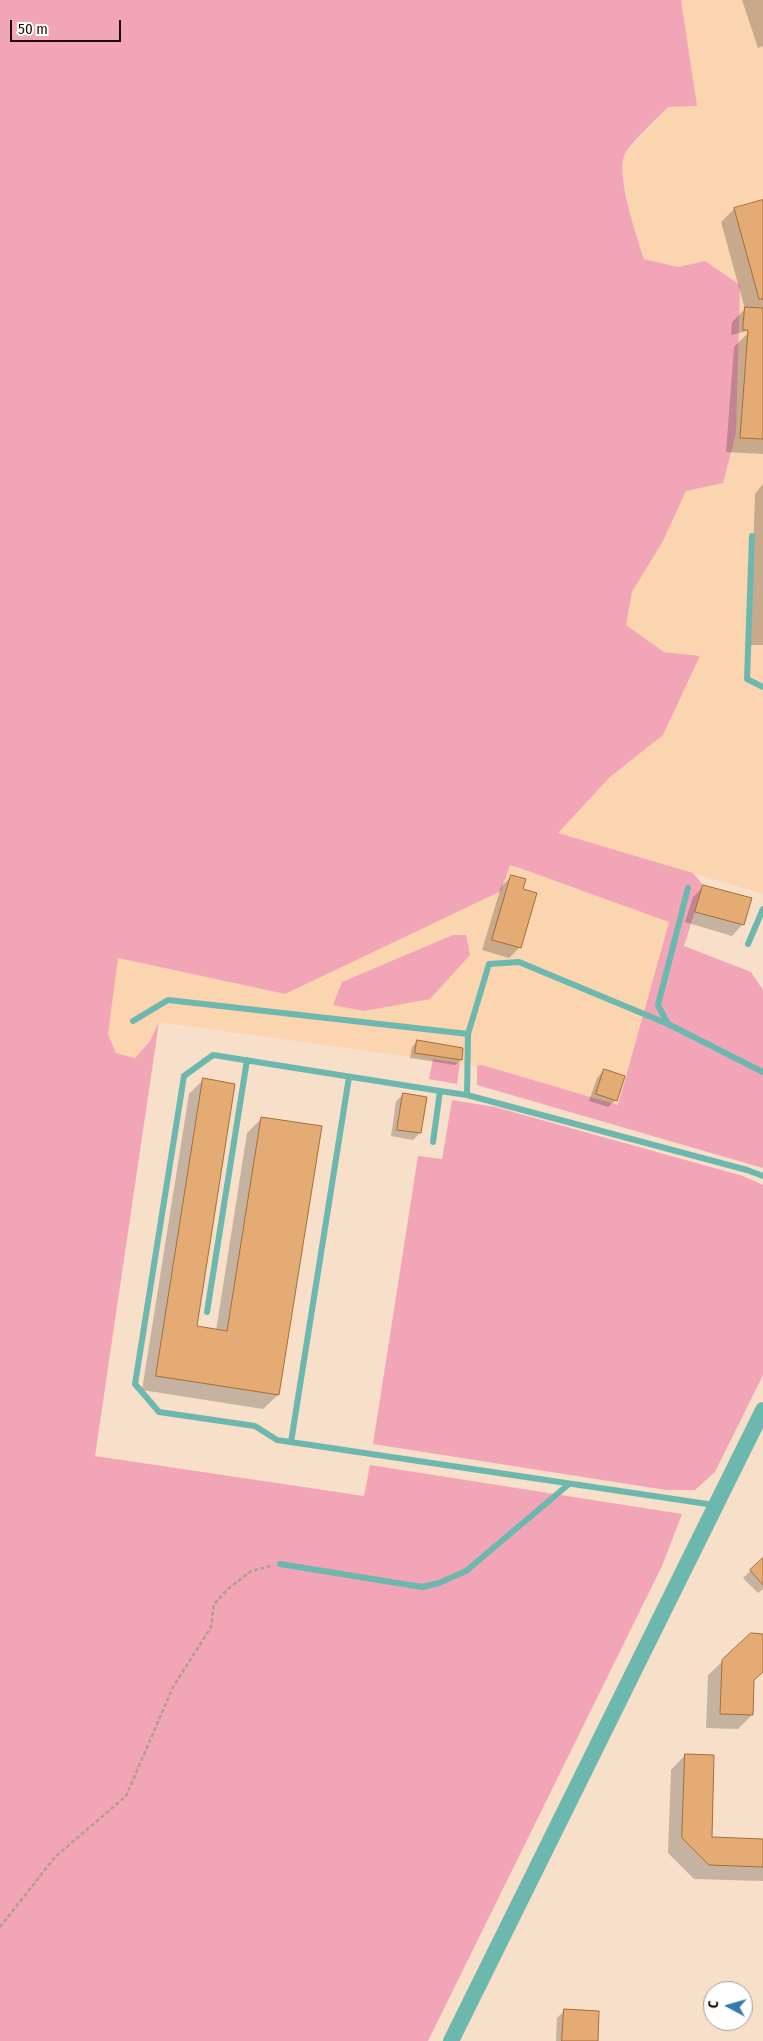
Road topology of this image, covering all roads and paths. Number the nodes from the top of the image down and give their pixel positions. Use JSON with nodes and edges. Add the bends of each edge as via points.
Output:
{"nodes":[{"id":1,"x":752,"y":536,"type":"dead end"},
{"id":2,"x":763,"y":687,"type":"edge"},
{"id":3,"x":688,"y":888,"type":"dead end"},
{"id":4,"x":763,"y":909,"type":"edge"},
{"id":5,"x":748,"y":944,"type":"dead end"},
{"id":6,"x":133,"y":1021,"type":"dead end"},
{"id":7,"x":668,"y":1024,"type":"junction"},
{"id":8,"x":468,"y":1034,"type":"junction"},
{"id":9,"x":247,"y":1060,"type":"junction"},
{"id":10,"x":763,"y":1072,"type":"edge"},
{"id":11,"x":349,"y":1077,"type":"junction"},
{"id":12,"x":440,"y":1091,"type":"junction"},
{"id":13,"x":467,"y":1095,"type":"junction"},
{"id":14,"x":433,"y":1142,"type":"dead end"},
{"id":15,"x":763,"y":1176,"type":"edge"},
{"id":16,"x":207,"y":1312,"type":"dead end"},
{"id":17,"x":763,"y":1410,"type":"edge"},
{"id":18,"x":291,"y":1442,"type":"junction"},
{"id":19,"x":569,"y":1484,"type":"junction"},
{"id":20,"x":715,"y":1505,"type":"junction"},
{"id":21,"x":280,"y":1564,"type":"joint"},
{"id":22,"x":0,"y":1927,"type":"edge"},
{"id":23,"x":451,"y":2041,"type":"edge"}],
"edges":[{"from":1,"to":2,"type":"lane","via":[[747,679]]},
{"from":3,"to":7,"type":"lane","via":[[658,1005]]},
{"from":4,"to":5,"type":"lane"},
{"from":6,"to":8,"type":"lane","via":[[168,1000]]},
{"from":7,"to":8,"type":"lane","via":[[519,962],[489,964]]},
{"from":7,"to":10,"type":"lane"},
{"from":8,"to":13,"type":"lane"},
{"from":9,"to":11,"type":"lane"},
{"from":9,"to":16,"type":"lane"},
{"from":9,"to":18,"type":"lane","via":[[213,1055],[184,1076],[135,1384],[160,1412],[255,1426],[277,1440]]},
{"from":11,"to":12,"type":"lane"},
{"from":11,"to":18,"type":"lane"},
{"from":12,"to":13,"type":"lane"},
{"from":12,"to":14,"type":"lane"},
{"from":13,"to":15,"type":"lane"},
{"from":17,"to":20,"type":"street"},
{"from":18,"to":19,"type":"lane"},
{"from":19,"to":20,"type":"lane"},
{"from":19,"to":21,"type":"lane","via":[[466,1571],[439,1583],[422,1587]]},
{"from":20,"to":23,"type":"street"},
{"from":21,"to":22,"type":"path","via":[[250,1571],[214,1604],[211,1627],[173,1687],[126,1796],[55,1856]]}]}
